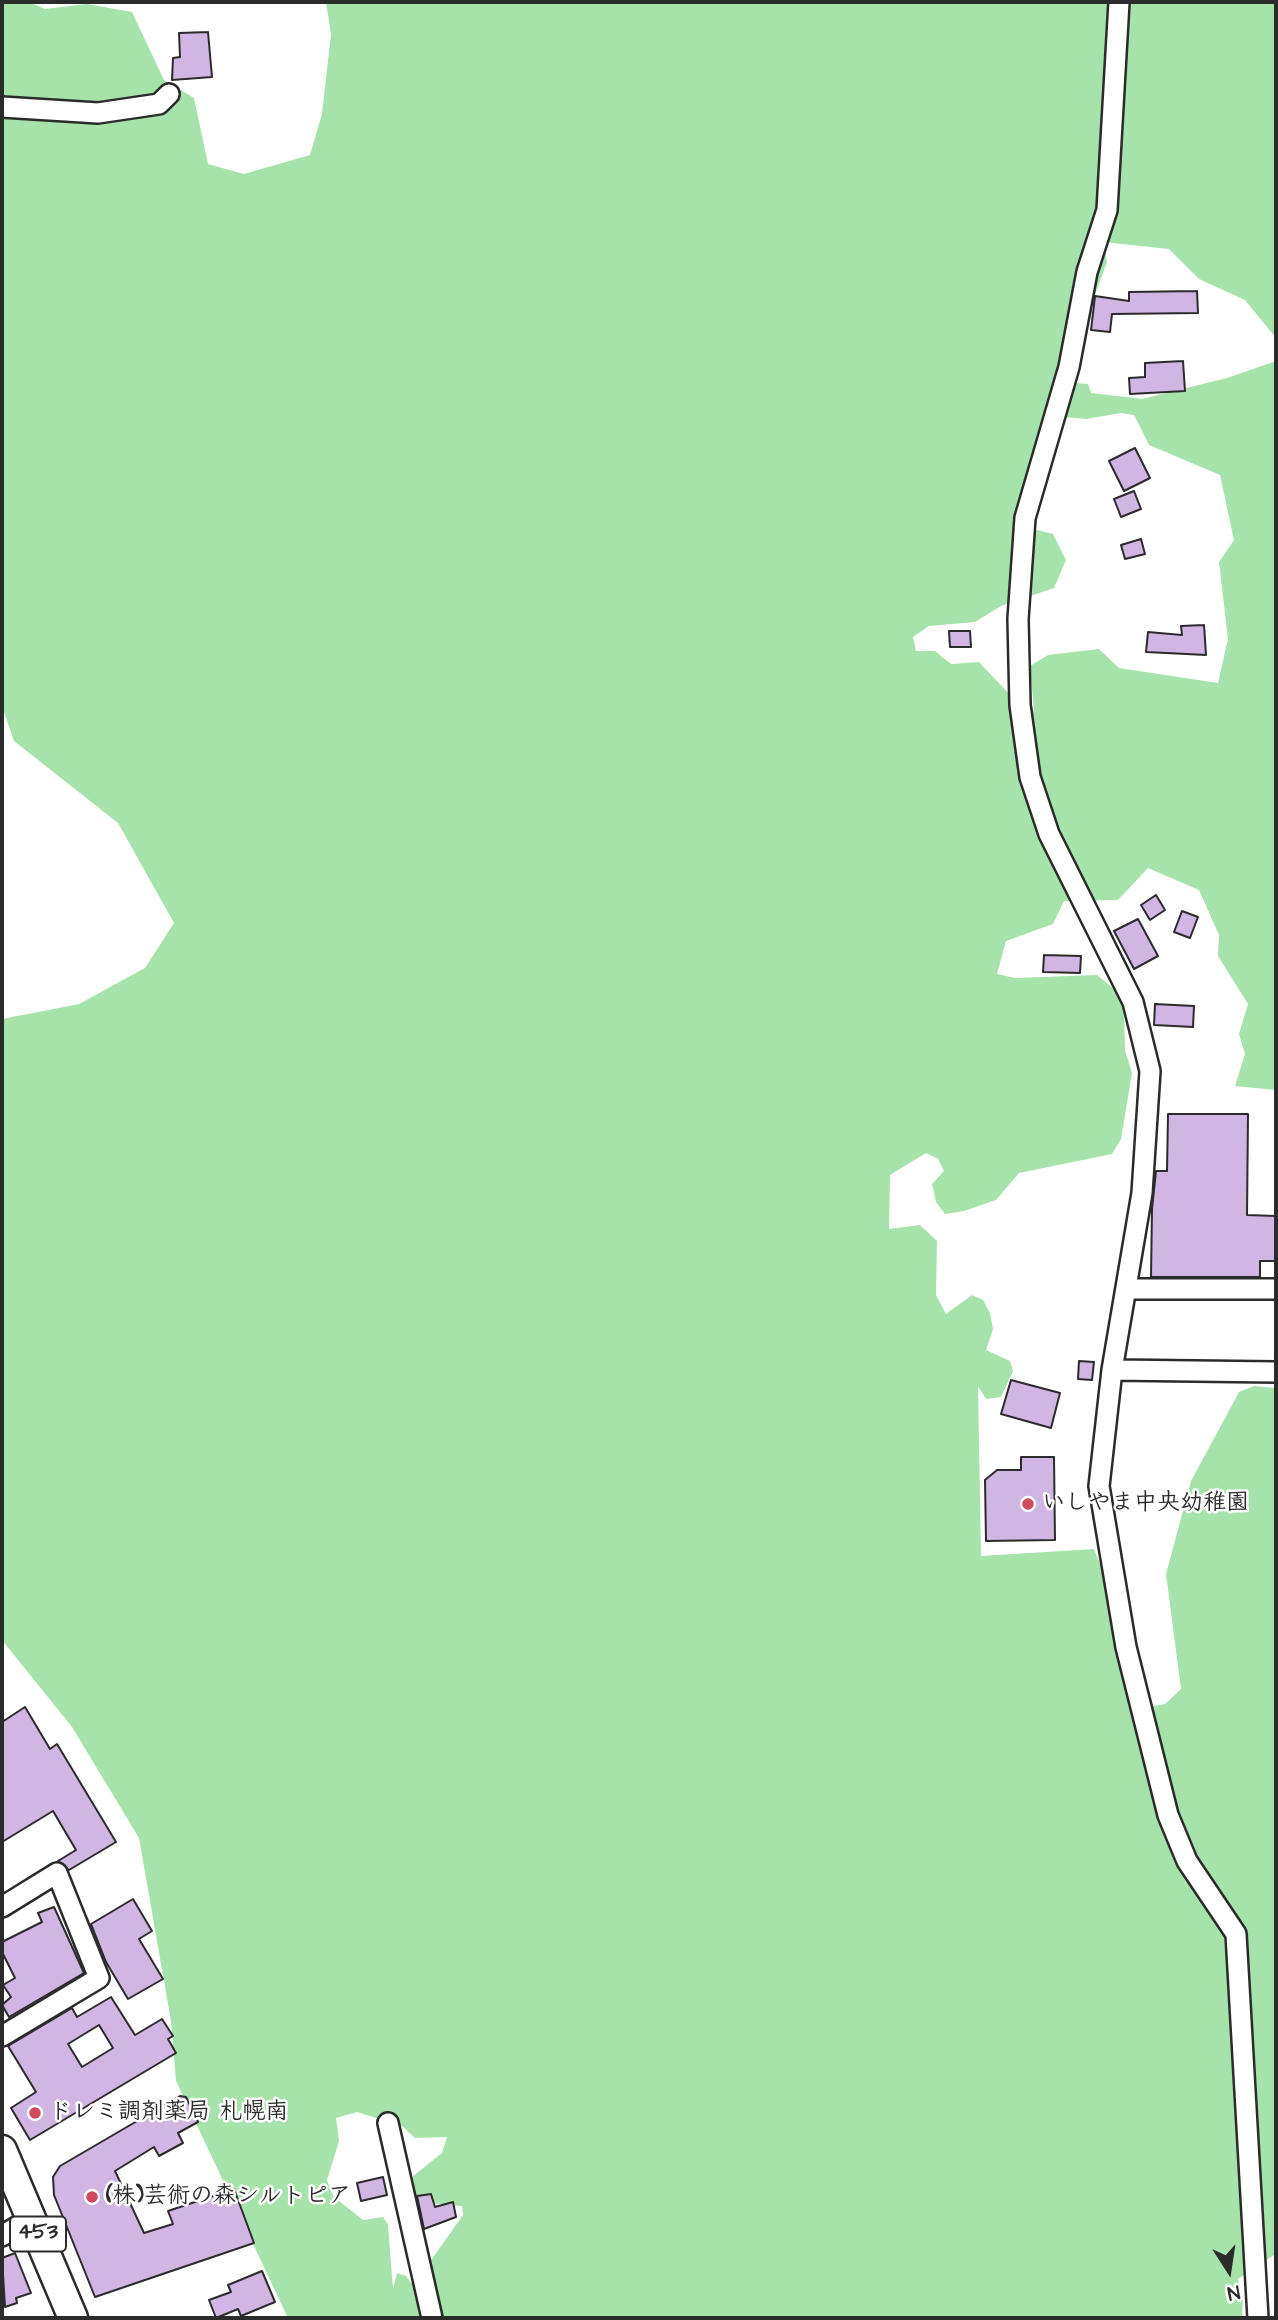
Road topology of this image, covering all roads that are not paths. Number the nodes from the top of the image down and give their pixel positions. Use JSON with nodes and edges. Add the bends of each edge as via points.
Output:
{"nodes":[{"id":1,"x":1119,"y":2,"type":"edge"},
{"id":2,"x":169,"y":94,"type":"dead end"},
{"id":3,"x":2,"y":107,"type":"edge"},
{"id":4,"x":1127,"y":1289,"type":"junction"},
{"id":5,"x":1276,"y":1289,"type":"edge"},
{"id":6,"x":1112,"y":1370,"type":"junction"},
{"id":7,"x":1276,"y":1372,"type":"edge"},
{"id":8,"x":2,"y":1907,"type":"edge"},
{"id":9,"x":2,"y":2036,"type":"edge"},
{"id":10,"x":388,"y":2123,"type":"dead end"},
{"id":11,"x":2,"y":2150,"type":"edge"},
{"id":12,"x":31,"y":2217,"type":"junction"},
{"id":13,"x":2,"y":2236,"type":"edge"},
{"id":14,"x":73,"y":2318,"type":"edge"},
{"id":15,"x":432,"y":2318,"type":"edge"},
{"id":16,"x":1258,"y":2318,"type":"edge"}],
"edges":[{"from":1,"to":4,"type":"street","via":[[1107,210],[1087,272],[1069,367],[1025,518],[1018,619],[1020,705],[1030,777],[1049,834],[1133,1002],[1150,1072],[1142,1193]]},
{"from":2,"to":3,"type":"street","via":[[159,104],[98,113]]},
{"from":4,"to":5,"type":"street"},
{"from":4,"to":6,"type":"street"},
{"from":6,"to":7,"type":"street"},
{"from":6,"to":16,"type":"street","via":[[1099,1486],[1126,1647],[1168,1815],[1186,1861],[1236,1934]]},
{"from":8,"to":9,"type":"street","via":[[57,1873],[99,1978]]},
{"from":10,"to":15,"type":"street"},
{"from":11,"to":12,"type":"highway","number":"453"},
{"from":12,"to":13,"type":"street"},
{"from":12,"to":14,"type":"highway","number":"453"}]}
